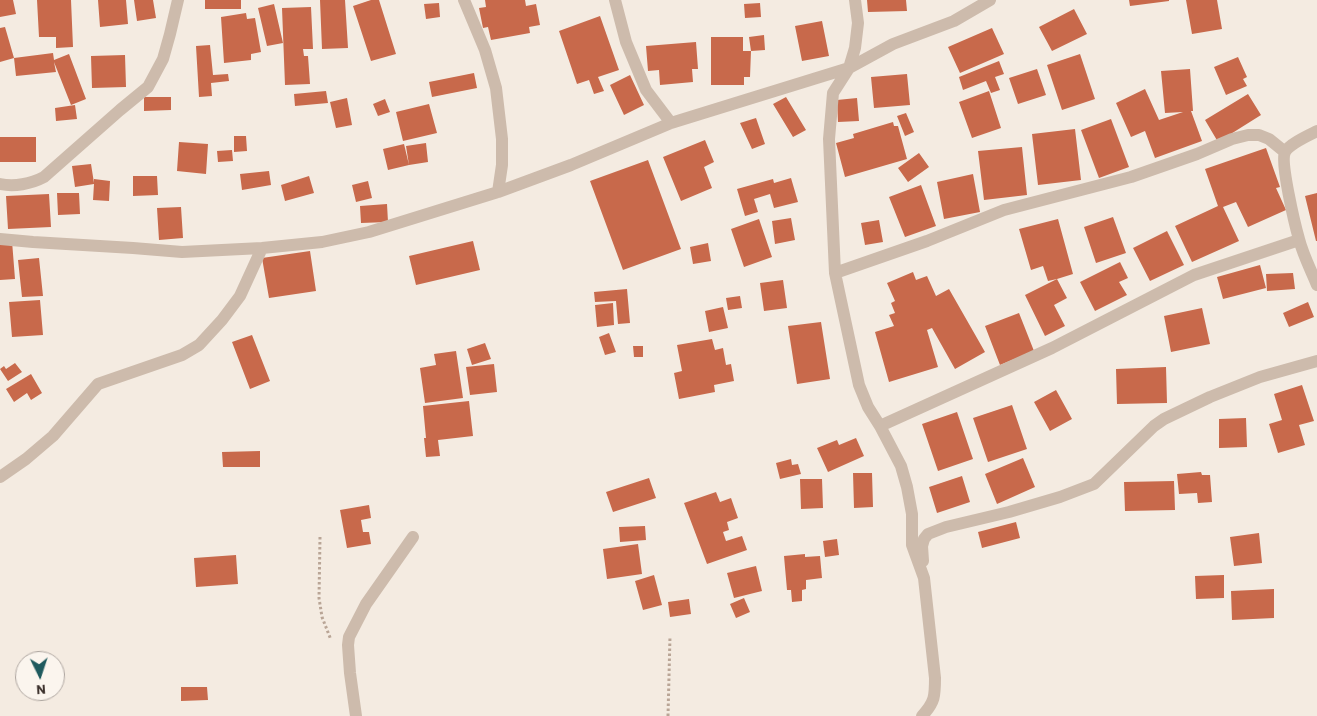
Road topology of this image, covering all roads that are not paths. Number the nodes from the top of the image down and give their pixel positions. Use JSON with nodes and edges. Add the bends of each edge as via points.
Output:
{"nodes":[{"id":1,"x":178,"y":0,"type":"edge"},
{"id":2,"x":464,"y":0,"type":"edge"},
{"id":3,"x":615,"y":0,"type":"edge"},
{"id":4,"x":855,"y":0,"type":"edge"},
{"id":5,"x":990,"y":0,"type":"edge"},
{"id":6,"x":849,"y":68,"type":"junction"},
{"id":7,"x":671,"y":123,"type":"junction"},
{"id":8,"x":1317,"y":131,"type":"edge"},
{"id":9,"x":1285,"y":152,"type":"junction"},
{"id":10,"x":0,"y":184,"type":"edge"},
{"id":11,"x":498,"y":192,"type":"junction"},
{"id":12,"x":0,"y":238,"type":"edge"},
{"id":13,"x":1300,"y":240,"type":"junction"},
{"id":14,"x":262,"y":248,"type":"junction"},
{"id":15,"x":836,"y":272,"type":"junction"},
{"id":16,"x":1317,"y":286,"type":"edge"},
{"id":17,"x":1317,"y":361,"type":"edge"},
{"id":18,"x":880,"y":426,"type":"junction"},
{"id":19,"x":0,"y":477,"type":"edge"},
{"id":20,"x":413,"y":537,"type":"dead end"},
{"id":21,"x":924,"y":578,"type":"junction"},
{"id":22,"x":356,"y":716,"type":"edge"},
{"id":23,"x":922,"y":716,"type":"edge"}],
"edges":[{"from":1,"to":10,"type":"street","via":[[163,59],[148,87],[44,177],[27,184]]},
{"from":2,"to":11,"type":"street","via":[[485,50],[496,88],[502,139]]},
{"from":3,"to":7,"type":"street","via":[[626,42],[646,90]]},
{"from":4,"to":6,"type":"street","via":[[858,23]]},
{"from":5,"to":6,"type":"street","via":[[954,21],[893,44]]},
{"from":6,"to":7,"type":"street"},
{"from":6,"to":15,"type":"street","via":[[833,93],[829,139]]},
{"from":7,"to":11,"type":"street"},
{"from":8,"to":9,"type":"street"},
{"from":9,"to":13,"type":"street","via":[[1287,181]]},
{"from":9,"to":15,"type":"street","via":[[1259,135],[1232,139],[1131,177],[1004,210],[928,241]]},
{"from":11,"to":14,"type":"street","via":[[369,232],[322,242]]},
{"from":12,"to":14,"type":"street","via":[[182,252]]},
{"from":13,"to":16,"type":"street"},
{"from":13,"to":18,"type":"street","via":[[1194,275],[1052,348]]},
{"from":14,"to":19,"type":"street","via":[[240,296],[199,345],[182,355],[98,384],[53,436]]},
{"from":15,"to":18,"type":"street","via":[[859,385]]},
{"from":17,"to":21,"type":"street","via":[[1260,377],[1164,419],[1094,484],[1060,497],[928,534],[922,546]]},
{"from":18,"to":21,"type":"street","via":[[901,466],[912,514],[912,545]]},
{"from":20,"to":22,"type":"street","via":[[366,604],[349,637]]},
{"from":21,"to":23,"type":"street","via":[[935,693],[931,706]]}]}
